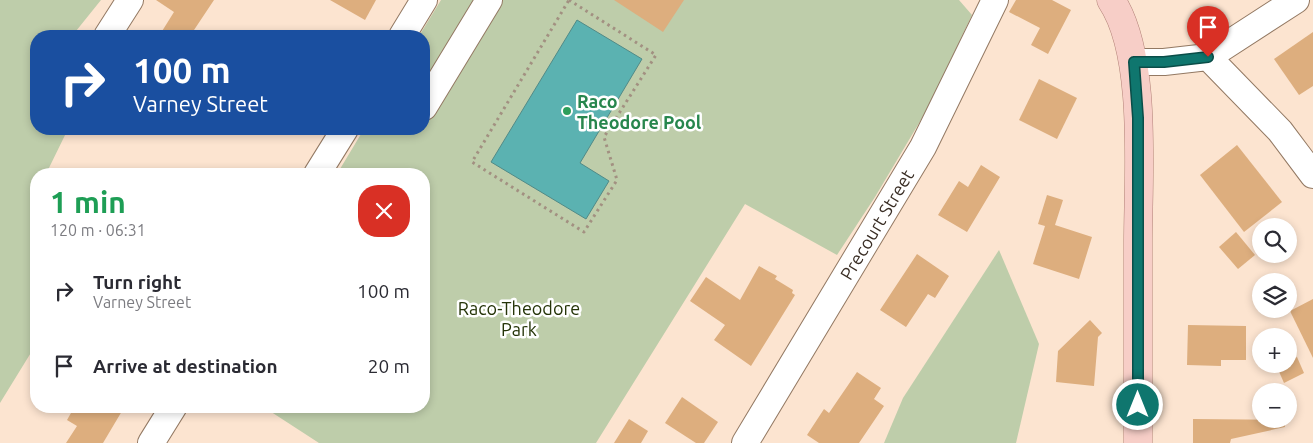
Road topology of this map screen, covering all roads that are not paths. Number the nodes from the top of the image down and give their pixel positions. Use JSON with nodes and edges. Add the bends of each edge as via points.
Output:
{"nodes":[{"id":1,"x":130,"y":0,"type":"edge"},
{"id":2,"x":424,"y":0,"type":"edge"},
{"id":3,"x":490,"y":0,"type":"edge"},
{"id":4,"x":995,"y":0,"type":"edge"},
{"id":5,"x":1111,"y":0,"type":"edge"},
{"id":6,"x":1296,"y":0,"type":"edge"},
{"id":7,"x":112,"y":30,"type":"edge"},
{"id":8,"x":406,"y":30,"type":"edge"},
{"id":9,"x":1208,"y":57,"type":"junction"},
{"id":10,"x":1134,"y":62,"type":"junction"},
{"id":11,"x":430,"y":98,"type":"edge"},
{"id":12,"x":341,"y":135,"type":"edge"},
{"id":13,"x":321,"y":168,"type":"edge"},
{"id":14,"x":1313,"y":175,"type":"edge"},
{"id":15,"x":170,"y":413,"type":"edge"},
{"id":16,"x":151,"y":443,"type":"edge"},
{"id":17,"x":745,"y":443,"type":"edge"},
{"id":18,"x":1138,"y":443,"type":"edge"}],
"edges":[{"from":1,"to":7,"type":"street"},
{"from":2,"to":8,"type":"street"},
{"from":3,"to":11,"type":"street"},
{"from":4,"to":17,"type":"street","name":"Precourt Street","via":[[923,147]]},
{"from":5,"to":10,"type":"main road"},
{"from":6,"to":9,"type":"street"},
{"from":9,"to":10,"type":"street"},
{"from":9,"to":14,"type":"street","via":[[1280,131]]},
{"from":10,"to":18,"type":"main road","via":[[1138,118]]},
{"from":12,"to":13,"type":"street"},
{"from":15,"to":16,"type":"street"}]}
